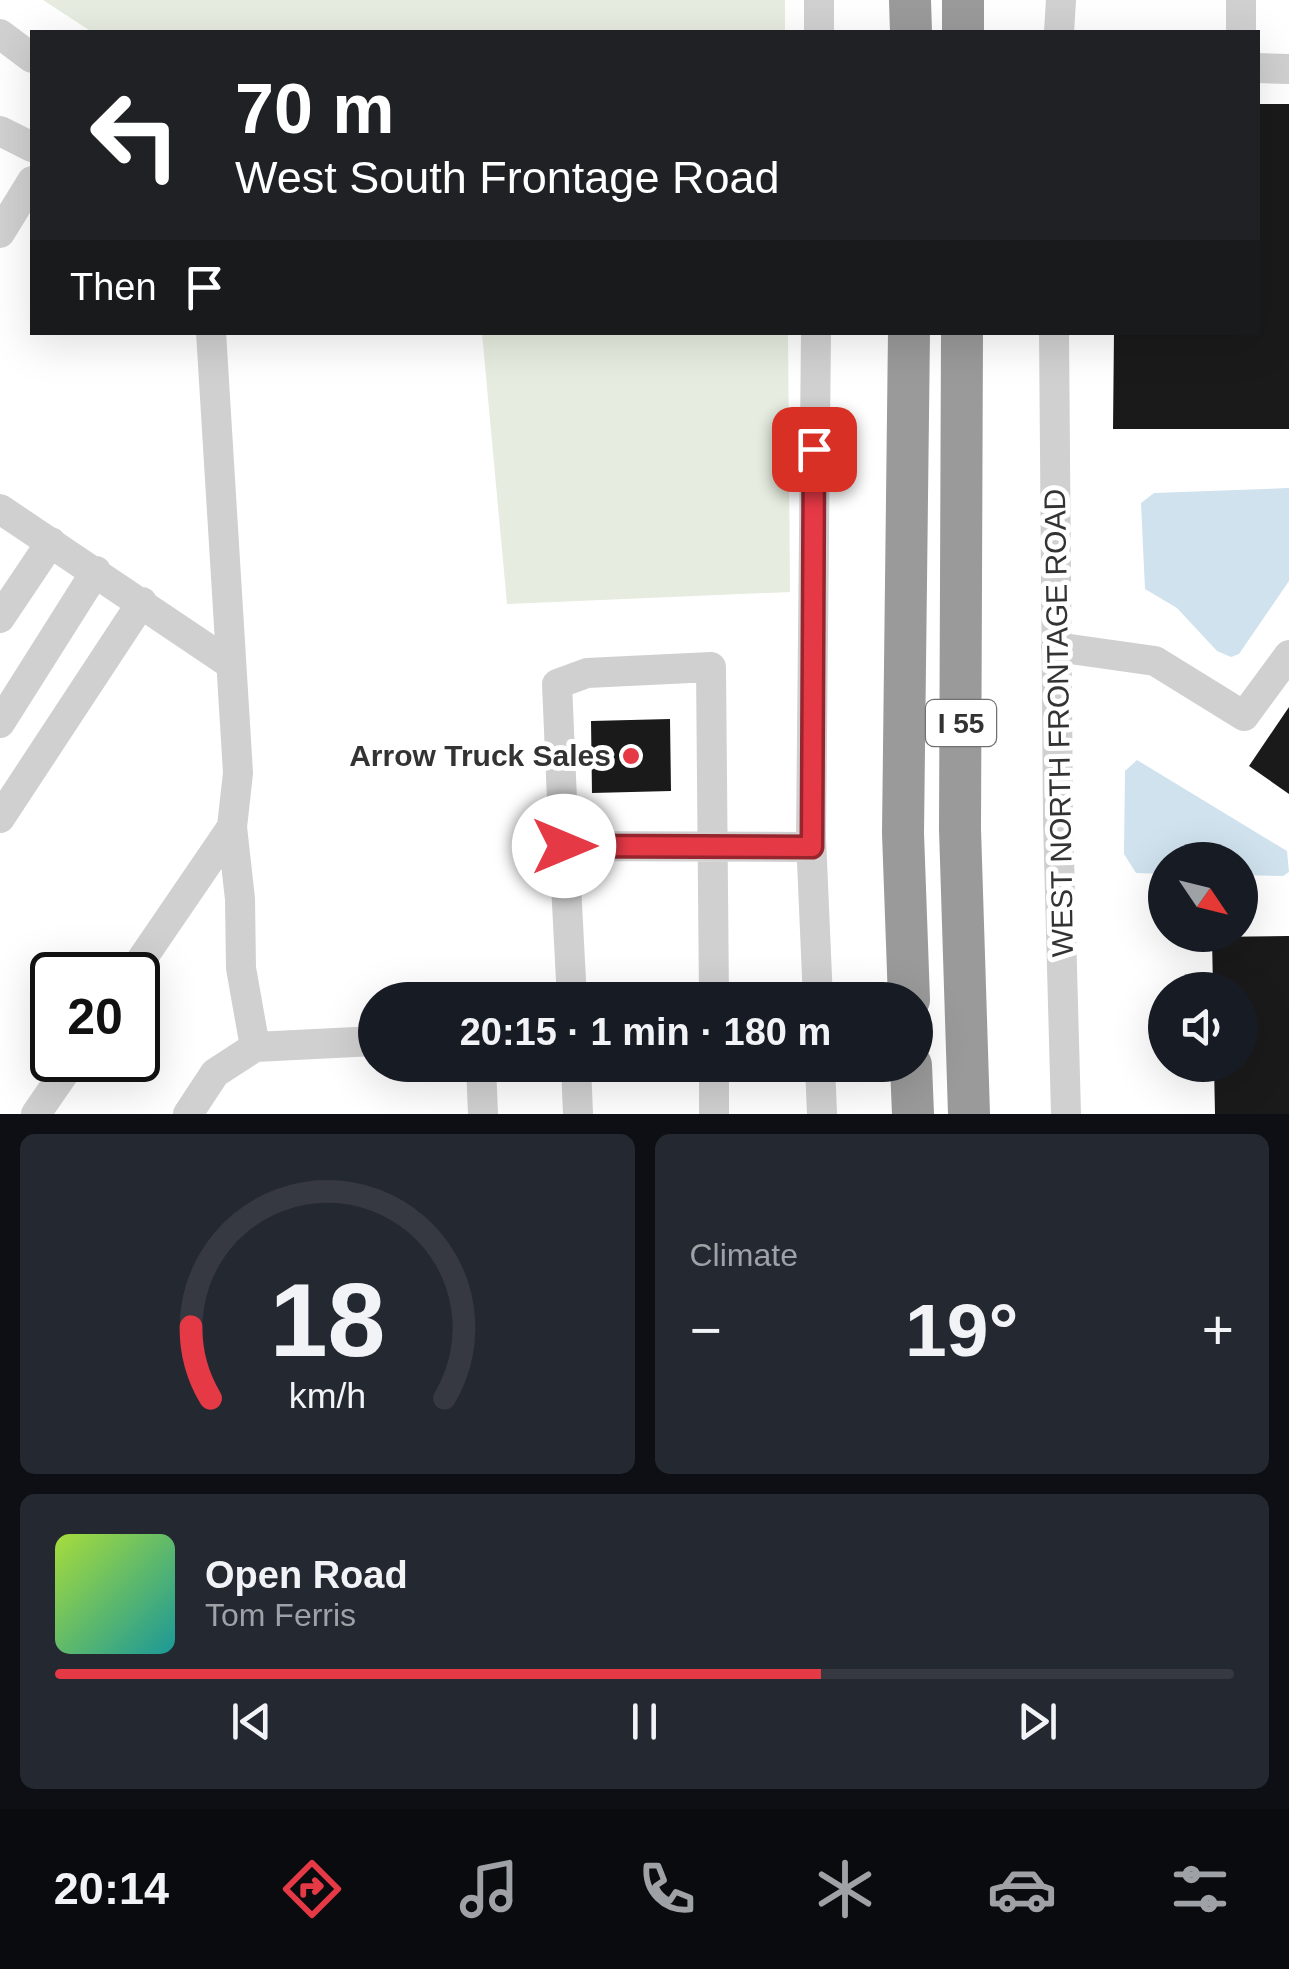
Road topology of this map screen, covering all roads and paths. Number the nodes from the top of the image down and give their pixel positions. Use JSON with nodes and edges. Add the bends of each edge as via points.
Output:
{"nodes":[{"id":1,"x":819,"y":0,"type":"edge"},
{"id":2,"x":910,"y":0,"type":"edge"},
{"id":3,"x":963,"y":0,"type":"edge"},
{"id":4,"x":1060,"y":0,"type":"edge"},
{"id":5,"x":1241,"y":0,"type":"edge"},
{"id":6,"x":819,"y":30,"type":"edge"},
{"id":7,"x":910,"y":30,"type":"edge"},
{"id":8,"x":963,"y":30,"type":"edge"},
{"id":9,"x":1059,"y":30,"type":"edge"},
{"id":10,"x":1241,"y":30,"type":"edge"},
{"id":11,"x":0,"y":34,"type":"edge"},
{"id":12,"x":30,"y":56,"type":"edge"},
{"id":13,"x":1260,"y":68,"type":"edge"},
{"id":14,"x":1289,"y":69,"type":"edge"},
{"id":15,"x":0,"y":130,"type":"edge"},
{"id":16,"x":30,"y":146,"type":"edge"},
{"id":17,"x":30,"y":184,"type":"edge"},
{"id":18,"x":0,"y":232,"type":"edge"},
{"id":19,"x":211,"y":335,"type":"edge"},
{"id":20,"x":816,"y":335,"type":"edge"},
{"id":21,"x":909,"y":335,"type":"edge"},
{"id":22,"x":962,"y":335,"type":"edge"},
{"id":23,"x":1054,"y":335,"type":"edge"},
{"id":24,"x":0,"y":509,"type":"edge"},
{"id":25,"x":51,"y":542,"type":"junction"},
{"id":26,"x":96,"y":570,"type":"junction"},
{"id":27,"x":142,"y":602,"type":"junction"},
{"id":28,"x":0,"y":618,"type":"edge"},
{"id":29,"x":1056,"y":647,"type":"junction"},
{"id":30,"x":1289,"y":655,"type":"edge"},
{"id":31,"x":229,"y":663,"type":"junction"},
{"id":32,"x":0,"y":723,"type":"edge"},
{"id":33,"x":0,"y":818,"type":"edge"},
{"id":34,"x":232,"y":827,"type":"junction"},
{"id":35,"x":564,"y":846,"type":"junction"},
{"id":36,"x":713,"y":846,"type":"junction"},
{"id":37,"x":812,"y":847,"type":"junction"},
{"id":38,"x":147,"y":952,"type":"edge"},
{"id":39,"x":571,"y":982,"type":"edge"},
{"id":40,"x":714,"y":982,"type":"edge"},
{"id":41,"x":817,"y":982,"type":"edge"},
{"id":42,"x":908,"y":982,"type":"edge"},
{"id":43,"x":358,"y":1043,"type":"edge"},
{"id":44,"x":256,"y":1047,"type":"junction"},
{"id":45,"x":58,"y":1082,"type":"edge"},
{"id":46,"x":482,"y":1082,"type":"edge"},
{"id":47,"x":577,"y":1082,"type":"edge"},
{"id":48,"x":714,"y":1082,"type":"edge"},
{"id":49,"x":821,"y":1082,"type":"edge"},
{"id":50,"x":912,"y":1082,"type":"edge"},
{"id":51,"x":36,"y":1114,"type":"edge"},
{"id":52,"x":188,"y":1114,"type":"edge"},
{"id":53,"x":484,"y":1114,"type":"edge"},
{"id":54,"x":578,"y":1114,"type":"edge"},
{"id":55,"x":714,"y":1114,"type":"edge"},
{"id":56,"x":822,"y":1114,"type":"edge"},
{"id":57,"x":913,"y":1114,"type":"edge"},
{"id":58,"x":969,"y":1114,"type":"edge"},
{"id":59,"x":1066,"y":1114,"type":"edge"}],
"edges":[{"from":1,"to":6,"type":"street"},
{"from":2,"to":7,"type":"highway"},
{"from":3,"to":8,"type":"highway"},
{"from":4,"to":9,"type":"street"},
{"from":5,"to":10,"type":"street"},
{"from":11,"to":12,"type":"street"},
{"from":13,"to":14,"type":"street"},
{"from":15,"to":16,"type":"street"},
{"from":17,"to":18,"type":"street"},
{"from":19,"to":31,"type":"street"},
{"from":20,"to":37,"type":"street"},
{"from":21,"to":42,"type":"highway","number":"I 55","via":[[903,814]]},
{"from":22,"to":58,"type":"highway","number":"I 55","via":[[960,830]]},
{"from":23,"to":29,"type":"street","name":"WEST NORTH FRONTAGE ROAD"},
{"from":24,"to":25,"type":"street"},
{"from":25,"to":26,"type":"street"},
{"from":25,"to":28,"type":"street"},
{"from":26,"to":27,"type":"street"},
{"from":26,"to":32,"type":"street"},
{"from":27,"to":31,"type":"street"},
{"from":27,"to":33,"type":"street"},
{"from":29,"to":30,"type":"street","via":[[1156,661],[1244,716]]},
{"from":29,"to":59,"type":"street","name":"WEST NORTH FRONTAGE ROAD"},
{"from":31,"to":34,"type":"street","via":[[238,773]]},
{"from":34,"to":38,"type":"street"},
{"from":34,"to":44,"type":"street","via":[[241,968]]},
{"from":35,"to":36,"type":"street"},
{"from":35,"to":36,"type":"street","via":[[558,684],[587,673],[712,667]]},
{"from":35,"to":39,"type":"street"},
{"from":36,"to":37,"type":"street"},
{"from":36,"to":40,"type":"street"},
{"from":37,"to":41,"type":"street"},
{"from":43,"to":44,"type":"street"},
{"from":44,"to":52,"type":"street","via":[[214,1073]]},
{"from":45,"to":51,"type":"street"},
{"from":46,"to":53,"type":"street"},
{"from":47,"to":54,"type":"street"},
{"from":48,"to":55,"type":"street"},
{"from":49,"to":56,"type":"street"},
{"from":50,"to":57,"type":"highway"}]}
